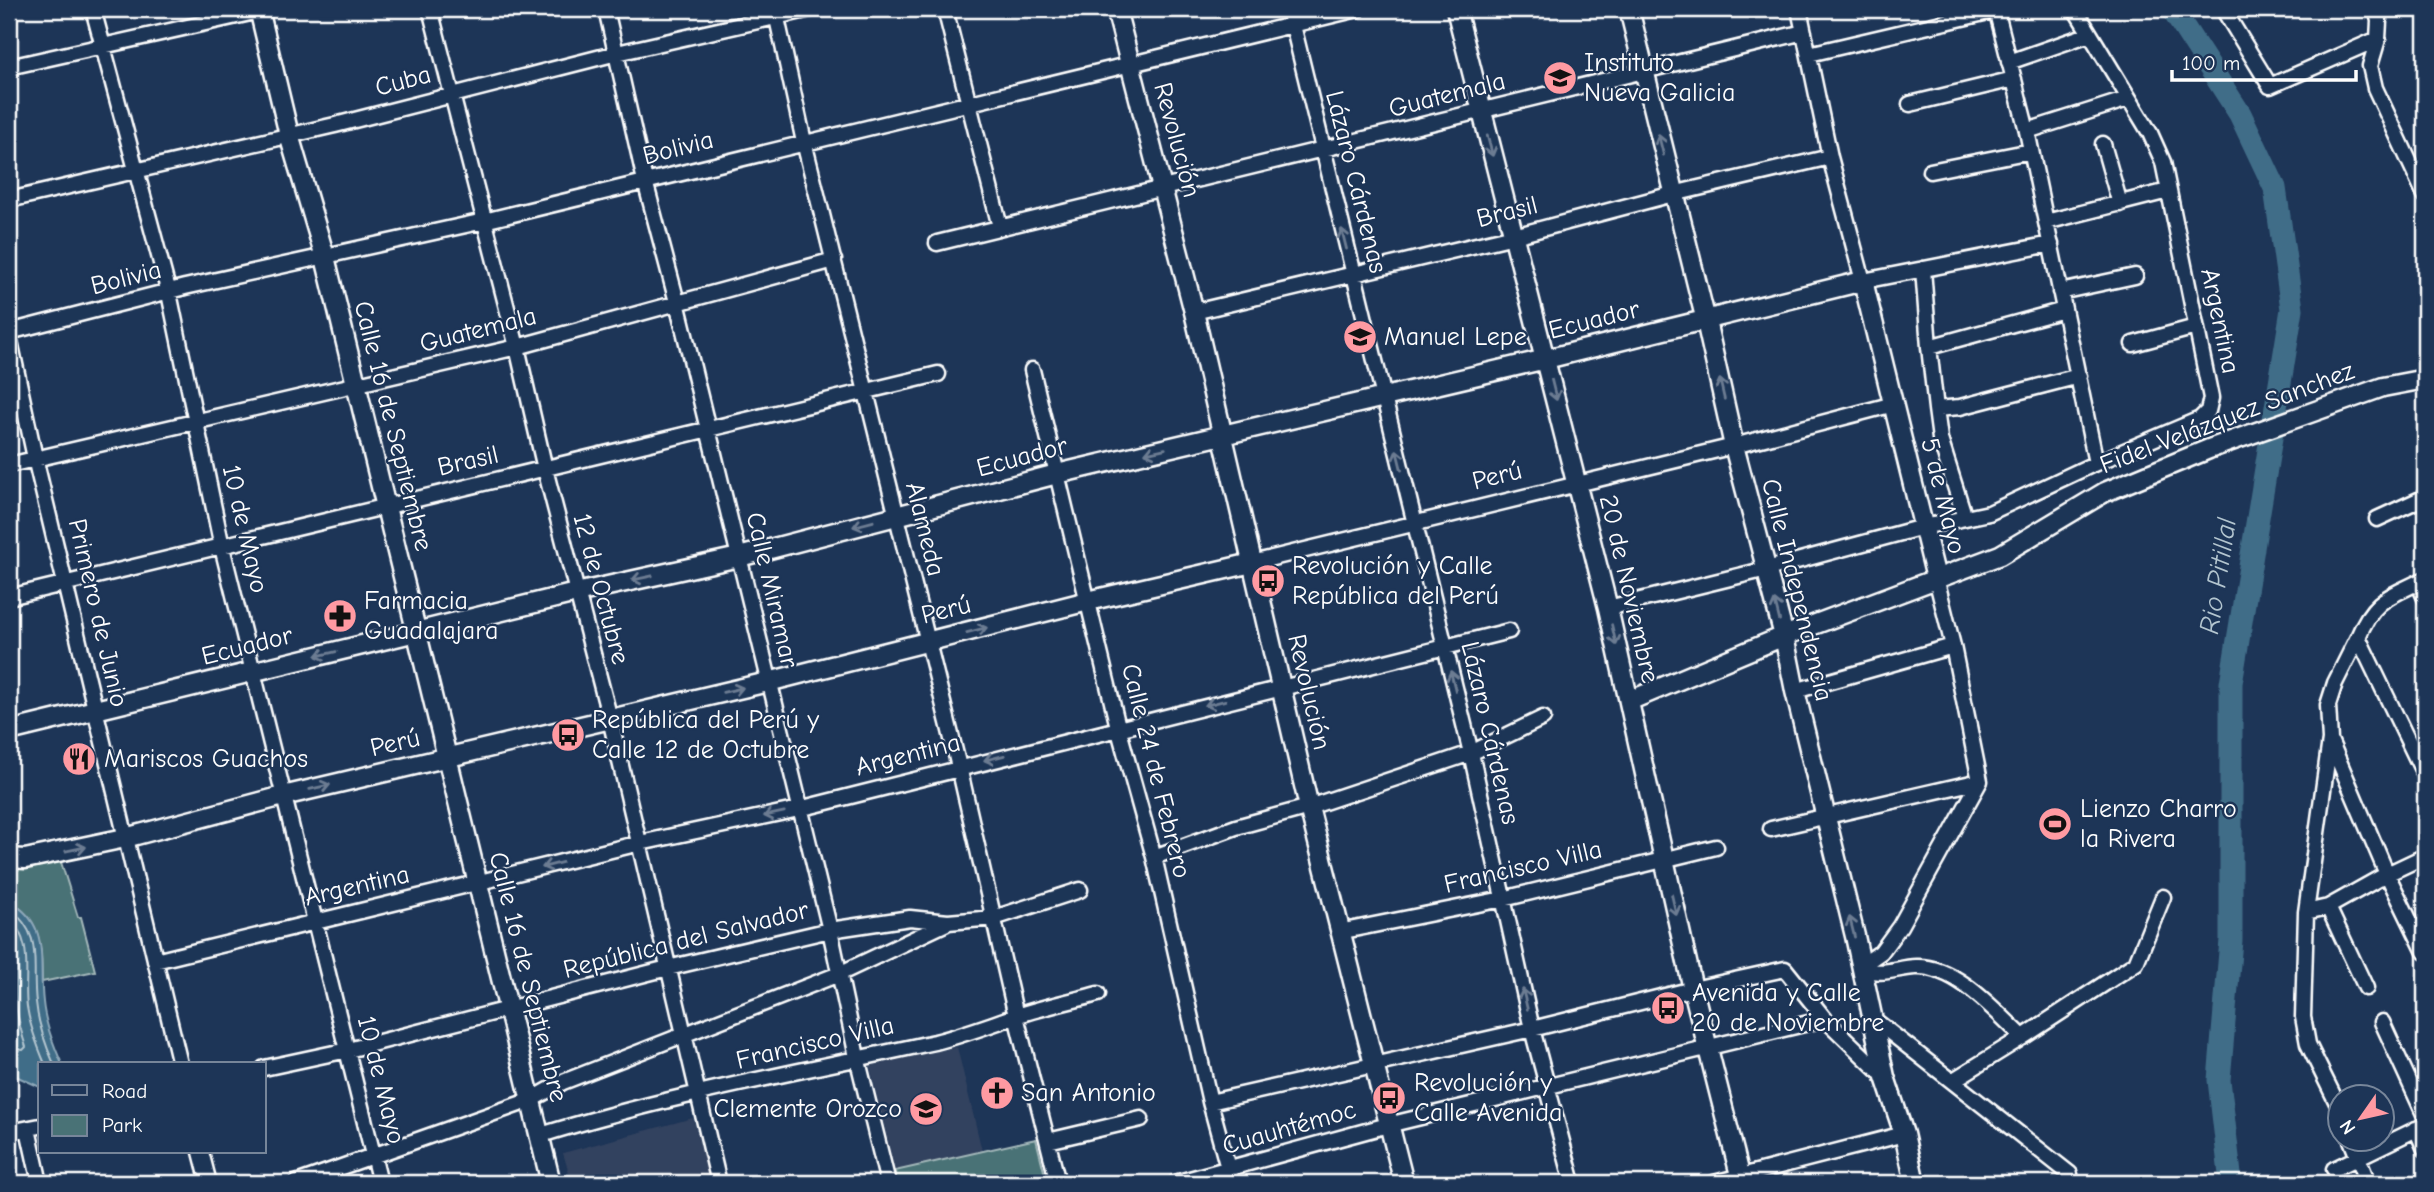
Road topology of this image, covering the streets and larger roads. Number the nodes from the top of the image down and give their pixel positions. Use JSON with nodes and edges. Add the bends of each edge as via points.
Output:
{"nodes":[{"id":1,"x":93,"y":9,"type":"edge"},
{"id":2,"x":430,"y":9,"type":"edge"},
{"id":3,"x":606,"y":9,"type":"edge"},
{"id":4,"x":811,"y":9,"type":"edge"},
{"id":5,"x":946,"y":9,"type":"edge"},
{"id":6,"x":1116,"y":9,"type":"edge"},
{"id":7,"x":1289,"y":9,"type":"edge"},
{"id":8,"x":1358,"y":9,"type":"edge"},
{"id":9,"x":1456,"y":9,"type":"edge"},
{"id":10,"x":1629,"y":9,"type":"edge"},
{"id":11,"x":1799,"y":9,"type":"edge"},
{"id":12,"x":1996,"y":9,"type":"edge"},
{"id":13,"x":2075,"y":9,"type":"edge"},
{"id":14,"x":2224,"y":9,"type":"edge"},
{"id":15,"x":2376,"y":9,"type":"edge"},
{"id":16,"x":262,"y":10,"type":"edge"},
{"id":17,"x":776,"y":13,"type":"edge"},
{"id":18,"x":1293,"y":25,"type":"junction"},
{"id":19,"x":1804,"y":32,"type":"junction"},
{"id":20,"x":2090,"y":34,"type":"junction"},
{"id":21,"x":2378,"y":39,"type":"junction"},
{"id":22,"x":103,"y":46,"type":"junction"},
{"id":23,"x":617,"y":53,"type":"junction"},
{"id":24,"x":1809,"y":54,"type":"junction"},
{"id":25,"x":2010,"y":62,"type":"junction"},
{"id":26,"x":1130,"y":63,"type":"junction"},
{"id":27,"x":9,"y":67,"type":"edge"},
{"id":28,"x":1643,"y":71,"type":"junction"},
{"id":29,"x":2014,"y":79,"type":"junction"},
{"id":30,"x":451,"y":94,"type":"junction"},
{"id":31,"x":2128,"y":99,"type":"junction"},
{"id":32,"x":969,"y":103,"type":"junction"},
{"id":33,"x":1910,"y":104,"type":"dead end"},
{"id":34,"x":1481,"y":111,"type":"junction"},
{"id":35,"x":2027,"y":131,"type":"junction"},
{"id":36,"x":289,"y":135,"type":"junction"},
{"id":37,"x":804,"y":142,"type":"junction"},
{"id":38,"x":2103,"y":144,"type":"dead end"},
{"id":39,"x":1322,"y":150,"type":"junction"},
{"id":40,"x":2031,"y":151,"type":"junction"},
{"id":41,"x":1830,"y":157,"type":"junction"},
{"id":42,"x":1930,"y":171,"type":"dead end"},
{"id":43,"x":136,"y":172,"type":"junction"},
{"id":44,"x":645,"y":181,"type":"junction"},
{"id":45,"x":1164,"y":189,"type":"junction"},
{"id":46,"x":2168,"y":191,"type":"junction"},
{"id":47,"x":1673,"y":194,"type":"junction"},
{"id":48,"x":2425,"y":195,"type":"edge"},
{"id":49,"x":9,"y":200,"type":"edge"},
{"id":50,"x":2120,"y":204,"type":"junction"},
{"id":51,"x":484,"y":221,"type":"junction"},
{"id":52,"x":2046,"y":222,"type":"junction"},
{"id":53,"x":1000,"y":227,"type":"junction"},
{"id":54,"x":1514,"y":236,"type":"junction"},
{"id":55,"x":937,"y":243,"type":"dead end"},
{"id":56,"x":2051,"y":244,"type":"junction"},
{"id":57,"x":325,"y":257,"type":"junction"},
{"id":58,"x":834,"y":260,"type":"junction"},
{"id":59,"x":1923,"y":269,"type":"junction"},
{"id":60,"x":1352,"y":274,"type":"junction"},
{"id":61,"x":2135,"y":276,"type":"dead end"},
{"id":62,"x":1863,"y":281,"type":"junction"},
{"id":63,"x":2060,"y":292,"type":"junction"},
{"id":64,"x":169,"y":293,"type":"junction"},
{"id":65,"x":677,"y":302,"type":"junction"},
{"id":66,"x":2064,"y":310,"type":"junction"},
{"id":67,"x":1194,"y":312,"type":"junction"},
{"id":68,"x":1706,"y":321,"type":"junction"},
{"id":69,"x":2196,"y":327,"type":"junction"},
{"id":70,"x":9,"y":334,"type":"edge"},
{"id":71,"x":2133,"y":344,"type":"dead end"},
{"id":72,"x":517,"y":346,"type":"junction"},
{"id":73,"x":1929,"y":346,"type":"junction"},
{"id":74,"x":1546,"y":359,"type":"junction"},
{"id":75,"x":1032,"y":370,"type":"dead end"},
{"id":76,"x":938,"y":374,"type":"dead end"},
{"id":77,"x":2079,"y":376,"type":"junction"},
{"id":78,"x":2425,"y":379,"type":"edge"},
{"id":79,"x":355,"y":385,"type":"junction"},
{"id":80,"x":865,"y":392,"type":"junction"},
{"id":81,"x":1384,"y":397,"type":"junction"},
{"id":82,"x":1894,"y":404,"type":"junction"},
{"id":83,"x":1936,"y":409,"type":"junction"},
{"id":84,"x":195,"y":421,"type":"junction"},
{"id":85,"x":708,"y":430,"type":"junction"},
{"id":86,"x":1221,"y":435,"type":"junction"},
{"id":87,"x":1734,"y":446,"type":"junction"},
{"id":88,"x":35,"y":458,"type":"junction"},
{"id":89,"x":2096,"y":463,"type":"junction"},
{"id":90,"x":9,"y":465,"type":"edge"},
{"id":91,"x":545,"y":469,"type":"junction"},
{"id":92,"x":1057,"y":474,"type":"junction"},
{"id":93,"x":1577,"y":483,"type":"junction"},
{"id":94,"x":2425,"y":497,"type":"edge"},
{"id":95,"x":384,"y":506,"type":"junction"},
{"id":96,"x":896,"y":516,"type":"junction"},
{"id":97,"x":1965,"y":518,"type":"junction"},
{"id":98,"x":2377,"y":519,"type":"dead end"},
{"id":99,"x":1414,"y":523,"type":"junction"},
{"id":100,"x":1923,"y":527,"type":"junction"},
{"id":101,"x":222,"y":547,"type":"junction"},
{"id":102,"x":740,"y":557,"type":"junction"},
{"id":103,"x":1252,"y":563,"type":"junction"},
{"id":104,"x":1767,"y":569,"type":"junction"},
{"id":105,"x":1936,"y":578,"type":"junction"},
{"id":106,"x":2422,"y":581,"type":"edge"},
{"id":107,"x":66,"y":584,"type":"junction"},
{"id":108,"x":576,"y":593,"type":"junction"},
{"id":109,"x":9,"y":597,"type":"edge"},
{"id":110,"x":2425,"y":598,"type":"edge"},
{"id":111,"x":1088,"y":601,"type":"junction"},
{"id":112,"x":1608,"y":608,"type":"junction"},
{"id":113,"x":1509,"y":631,"type":"dead end"},
{"id":114,"x":417,"y":633,"type":"junction"},
{"id":115,"x":1784,"y":636,"type":"junction"},
{"id":116,"x":2358,"y":637,"type":"junction"},
{"id":117,"x":928,"y":642,"type":"junction"},
{"id":118,"x":1444,"y":646,"type":"junction"},
{"id":119,"x":1953,"y":646,"type":"junction"},
{"id":120,"x":254,"y":670,"type":"junction"},
{"id":121,"x":768,"y":682,"type":"junction"},
{"id":122,"x":1281,"y":686,"type":"junction"},
{"id":123,"x":1795,"y":691,"type":"junction"},
{"id":124,"x":1629,"y":701,"type":"junction"},
{"id":125,"x":96,"y":711,"type":"junction"},
{"id":126,"x":1543,"y":718,"type":"dead end"},
{"id":127,"x":610,"y":719,"type":"junction"},
{"id":128,"x":1118,"y":727,"type":"junction"},
{"id":129,"x":9,"y":731,"type":"edge"},
{"id":130,"x":2330,"y":740,"type":"junction"},
{"id":131,"x":1471,"y":753,"type":"junction"},
{"id":132,"x":447,"y":758,"type":"junction"},
{"id":133,"x":959,"y":767,"type":"junction"},
{"id":134,"x":2425,"y":776,"type":"edge"},
{"id":135,"x":1980,"y":780,"type":"junction"},
{"id":136,"x":283,"y":796,"type":"junction"},
{"id":137,"x":1309,"y":807,"type":"junction"},
{"id":138,"x":799,"y":809,"type":"junction"},
{"id":139,"x":1825,"y":817,"type":"junction"},
{"id":140,"x":1771,"y":830,"type":"dead end"},
{"id":141,"x":125,"y":838,"type":"junction"},
{"id":142,"x":640,"y":843,"type":"junction"},
{"id":143,"x":1716,"y":847,"type":"dead end"},
{"id":144,"x":2425,"y":856,"type":"edge"},
{"id":145,"x":1154,"y":857,"type":"junction"},
{"id":146,"x":9,"y":858,"type":"edge"},
{"id":147,"x":1663,"y":859,"type":"junction"},
{"id":148,"x":2387,"y":874,"type":"junction"},
{"id":149,"x":477,"y":884,"type":"junction"},
{"id":150,"x":1080,"y":890,"type":"dead end"},
{"id":151,"x":2164,"y":897,"type":"dead end"},
{"id":152,"x":1503,"y":900,"type":"junction"},
{"id":153,"x":2328,"y":907,"type":"junction"},
{"id":154,"x":2306,"y":912,"type":"junction"},
{"id":155,"x":994,"y":918,"type":"junction"},
{"id":156,"x":316,"y":921,"type":"junction"},
{"id":157,"x":948,"y":922,"type":"junction"},
{"id":158,"x":830,"y":930,"type":"junction"},
{"id":159,"x":1339,"y":932,"type":"junction"},
{"id":160,"x":2425,"y":952,"type":"edge"},
{"id":161,"x":155,"y":961,"type":"junction"},
{"id":162,"x":667,"y":968,"type":"junction"},
{"id":163,"x":1862,"y":968,"type":"junction"},
{"id":164,"x":839,"y":974,"type":"junction"},
{"id":165,"x":2366,"y":988,"type":"dead end"},
{"id":166,"x":1693,"y":989,"type":"junction"},
{"id":167,"x":1098,"y":994,"type":"dead end"},
{"id":168,"x":510,"y":1009,"type":"junction"},
{"id":169,"x":1016,"y":1016,"type":"junction"},
{"id":170,"x":1872,"y":1018,"type":"junction"},
{"id":171,"x":1825,"y":1019,"type":"junction"},
{"id":172,"x":2382,"y":1023,"type":"dead end"},
{"id":173,"x":1532,"y":1029,"type":"junction"},
{"id":174,"x":684,"y":1035,"type":"junction"},
{"id":175,"x":2023,"y":1037,"type":"junction"},
{"id":176,"x":1707,"y":1048,"type":"junction"},
{"id":177,"x":348,"y":1050,"type":"junction"},
{"id":178,"x":857,"y":1057,"type":"junction"},
{"id":179,"x":180,"y":1062,"type":"edge"},
{"id":180,"x":1374,"y":1065,"type":"junction"},
{"id":181,"x":266,"y":1068,"type":"edge"},
{"id":182,"x":1885,"y":1077,"type":"junction"},
{"id":183,"x":1952,"y":1081,"type":"junction"},
{"id":184,"x":2328,"y":1084,"type":"edge"},
{"id":185,"x":1547,"y":1086,"type":"junction"},
{"id":186,"x":699,"y":1095,"type":"junction"},
{"id":187,"x":531,"y":1100,"type":"junction"},
{"id":188,"x":1210,"y":1102,"type":"junction"},
{"id":189,"x":2425,"y":1116,"type":"edge"},
{"id":190,"x":1141,"y":1119,"type":"dead end"},
{"id":191,"x":1388,"y":1125,"type":"junction"},
{"id":192,"x":2421,"y":1127,"type":"edge"},
{"id":193,"x":34,"y":1128,"type":"edge"},
{"id":194,"x":9,"y":1132,"type":"edge"},
{"id":195,"x":1904,"y":1134,"type":"junction"},
{"id":196,"x":541,"y":1135,"type":"junction"},
{"id":197,"x":1048,"y":1141,"type":"junction"},
{"id":198,"x":2425,"y":1149,"type":"edge"},
{"id":199,"x":202,"y":1154,"type":"edge"},
{"id":200,"x":2357,"y":1154,"type":"edge"},
{"id":201,"x":374,"y":1156,"type":"junction"},
{"id":202,"x":2358,"y":1158,"type":"junction"},
{"id":203,"x":2334,"y":1169,"type":"dead end"},
{"id":204,"x":2070,"y":1174,"type":"dead end"},
{"id":205,"x":1230,"y":1177,"type":"edge"},
{"id":206,"x":1742,"y":1180,"type":"edge"},
{"id":207,"x":40,"y":1183,"type":"edge"},
{"id":208,"x":209,"y":1183,"type":"edge"},
{"id":209,"x":296,"y":1183,"type":"edge"},
{"id":210,"x":380,"y":1183,"type":"edge"},
{"id":211,"x":551,"y":1183,"type":"edge"},
{"id":212,"x":719,"y":1183,"type":"edge"},
{"id":213,"x":888,"y":1183,"type":"edge"},
{"id":214,"x":1058,"y":1183,"type":"edge"},
{"id":215,"x":1175,"y":1183,"type":"edge"},
{"id":216,"x":1404,"y":1183,"type":"edge"},
{"id":217,"x":1573,"y":1183,"type":"edge"},
{"id":218,"x":1714,"y":1183,"type":"edge"},
{"id":219,"x":1915,"y":1183,"type":"edge"},
{"id":220,"x":2368,"y":1183,"type":"edge"}],
"edges":[{"from":1,"to":22,"type":"street","name":"10 de Mayo"},
{"from":2,"to":30,"type":"street","name":"12 de Octubre"},
{"from":3,"to":23,"type":"street","name":"Calle Miramar"},
{"from":4,"to":17,"type":"street","name":"Cuba"},
{"from":5,"to":32,"type":"street"},
{"from":6,"to":26,"type":"street","name":"Revolución"},
{"from":7,"to":18,"type":"street","name":"Lázaro Cárdenas"},
{"from":8,"to":18,"type":"street","name":"Bolivia"},
{"from":9,"to":34,"type":"street","name":"20 de Noviembre"},
{"from":10,"to":28,"type":"street","name":"Calle Independencia"},
{"from":11,"to":19,"type":"street","name":"5 de Mayo"},
{"from":12,"to":24,"type":"street"},
{"from":12,"to":25,"type":"street"},
{"from":13,"to":20,"type":"street","name":"Argentina"},
{"from":14,"to":21,"type":"street","via":[[2270,86]]},
{"from":15,"to":21,"type":"street"},
{"from":16,"to":22,"type":"street"},
{"from":16,"to":36,"type":"street","name":"Calle 16 de Septiembre"},
{"from":17,"to":23,"type":"street","name":"Cuba"},
{"from":17,"to":37,"type":"street","name":"Alameda"},
{"from":18,"to":26,"type":"street","name":"Bolivia"},
{"from":18,"to":39,"type":"street","name":"Lázaro Cárdenas"},
{"from":19,"to":24,"type":"street","name":"5 de Mayo"},
{"from":19,"to":28,"type":"street","name":"Guatemala"},
{"from":20,"to":25,"type":"street"},
{"from":20,"to":31,"type":"street","name":"Argentina"},
{"from":21,"to":48,"type":"street","via":[[2370,66],[2375,88]]},
{"from":22,"to":27,"type":"street"},
{"from":22,"to":43,"type":"street","name":"10 de Mayo"},
{"from":23,"to":30,"type":"street","name":"Cuba"},
{"from":23,"to":44,"type":"street","name":"Calle Miramar"},
{"from":24,"to":41,"type":"street","name":"5 de Mayo"},
{"from":25,"to":29,"type":"street"},
{"from":26,"to":32,"type":"street","name":"Bolivia"},
{"from":26,"to":45,"type":"street","name":"Revolución"},
{"from":28,"to":34,"type":"street","name":"Guatemala"},
{"from":47,"to":28,"type":"street","name":"Calle Independencia","one_way":true},
{"from":29,"to":33,"type":"street"},
{"from":29,"to":35,"type":"street"},
{"from":30,"to":36,"type":"street","name":"Cuba"},
{"from":30,"to":51,"type":"street","name":"12 de Octubre"},
{"from":31,"to":35,"type":"street"},
{"from":31,"to":46,"type":"street","name":"Argentina","via":[[2163,162]]},
{"from":32,"to":37,"type":"street","name":"Bolivia"},
{"from":32,"to":53,"type":"street"},
{"from":34,"to":39,"type":"street","name":"Guatemala"},
{"from":34,"to":54,"type":"street","name":"20 de Noviembre","one_way":true},
{"from":35,"to":40,"type":"street"},
{"from":36,"to":43,"type":"street","name":"Cuba"},
{"from":36,"to":57,"type":"street","name":"Calle 16 de Septiembre"},
{"from":37,"to":44,"type":"street","name":"Bolivia"},
{"from":37,"to":58,"type":"street","name":"Alameda"},
{"from":38,"to":50,"type":"street"},
{"from":39,"to":45,"type":"street","name":"Guatemala"},
{"from":60,"to":39,"type":"street","name":"Lázaro Cárdenas","one_way":true},
{"from":40,"to":42,"type":"street"},
{"from":40,"to":52,"type":"street"},
{"from":41,"to":47,"type":"street","name":"Brasil"},
{"from":41,"to":62,"type":"street","name":"5 de Mayo"},
{"from":43,"to":49,"type":"street","name":"Cuba"},
{"from":43,"to":64,"type":"street","name":"10 de Mayo"},
{"from":44,"to":51,"type":"street","name":"Bolivia"},
{"from":44,"to":65,"type":"street","name":"Calle Miramar"},
{"from":45,"to":53,"type":"street","name":"Guatemala"},
{"from":45,"to":67,"type":"street","name":"Revolución"},
{"from":46,"to":50,"type":"street"},
{"from":46,"to":69,"type":"street","name":"Argentina"},
{"from":47,"to":54,"type":"street","name":"Brasil"},
{"from":47,"to":68,"type":"street","name":"Calle Independencia"},
{"from":50,"to":52,"type":"street"},
{"from":51,"to":57,"type":"street","name":"Bolivia"},
{"from":51,"to":72,"type":"street","name":"12 de Octubre"},
{"from":52,"to":56,"type":"street"},
{"from":53,"to":55,"type":"street","name":"Guatemala"},
{"from":54,"to":60,"type":"street","name":"Brasil"},
{"from":54,"to":74,"type":"street","name":"20 de Noviembre"},
{"from":56,"to":59,"type":"street","name":"Ecuador"},
{"from":56,"to":63,"type":"street"},
{"from":57,"to":64,"type":"street","name":"Bolivia"},
{"from":57,"to":79,"type":"street","name":"Calle 16 de Septiembre"},
{"from":58,"to":65,"type":"street","name":"Guatemala"},
{"from":58,"to":80,"type":"street","name":"Alameda"},
{"from":59,"to":62,"type":"street","name":"Ecuador"},
{"from":59,"to":73,"type":"street"},
{"from":60,"to":67,"type":"street","name":"Brasil"},
{"from":60,"to":81,"type":"street","name":"Lázaro Cárdenas"},
{"from":61,"to":63,"type":"street"},
{"from":62,"to":68,"type":"street","name":"Ecuador"},
{"from":62,"to":82,"type":"street","name":"5 de Mayo"},
{"from":63,"to":66,"type":"street"},
{"from":64,"to":70,"type":"street","name":"Bolivia"},
{"from":64,"to":84,"type":"street","name":"10 de Mayo"},
{"from":65,"to":72,"type":"street","name":"Guatemala"},
{"from":65,"to":85,"type":"street","name":"Calle Miramar"},
{"from":66,"to":73,"type":"street"},
{"from":66,"to":77,"type":"street"},
{"from":67,"to":86,"type":"street","name":"Revolución"},
{"from":68,"to":74,"type":"street","name":"Ecuador"},
{"from":87,"to":68,"type":"street","name":"Calle Independencia","one_way":true},
{"from":69,"to":71,"type":"street"},
{"from":69,"to":89,"type":"street","name":"Argentina","via":[[2211,398],[2208,411],[2200,419]]},
{"from":70,"to":88,"type":"street","name":"Primero de Junio"},
{"from":72,"to":79,"type":"street","name":"Guatemala"},
{"from":72,"to":91,"type":"street","name":"12 de Octubre"},
{"from":73,"to":83,"type":"street"},
{"from":74,"to":81,"type":"street","name":"Ecuador"},
{"from":74,"to":93,"type":"street","name":"20 de Noviembre","one_way":true},
{"from":75,"to":92,"type":"street","name":"Calle 24 de Febrero"},
{"from":76,"to":80,"type":"street","name":"Brasil"},
{"from":77,"to":83,"type":"street"},
{"from":77,"to":89,"type":"street"},
{"from":78,"to":105,"type":"street","name":"Fidel Velázquez Sanchez","via":[[2383,387],[2209,449],[2105,492],[2000,555]]},
{"from":79,"to":84,"type":"street","name":"Guatemala"},
{"from":79,"to":95,"type":"street","name":"Calle 16 de Septiembre"},
{"from":80,"to":85,"type":"street","name":"Brasil"},
{"from":80,"to":96,"type":"street","name":"Alameda"},
{"from":81,"to":86,"type":"street","name":"Ecuador"},
{"from":99,"to":81,"type":"street","name":"Lázaro Cárdenas","one_way":true},
{"from":82,"to":87,"type":"street","name":"Perú"},
{"from":82,"to":100,"type":"street","name":"5 de Mayo"},
{"from":83,"to":97,"type":"street","via":[[1940,439]]},
{"from":84,"to":88,"type":"street","name":"Guatemala"},
{"from":84,"to":101,"type":"street","name":"10 de Mayo"},
{"from":85,"to":91,"type":"street","name":"Brasil"},
{"from":85,"to":102,"type":"street","name":"Calle Miramar"},
{"from":86,"to":92,"type":"street","name":"Ecuador","one_way":true},
{"from":86,"to":103,"type":"street","name":"Revolución"},
{"from":87,"to":93,"type":"street","name":"Perú"},
{"from":87,"to":104,"type":"street","name":"Calle Independencia"},
{"from":88,"to":90,"type":"street","name":"Guatemala"},
{"from":88,"to":107,"type":"street","name":"Primero de Junio"},
{"from":89,"to":97,"type":"street","name":"Argentina","via":[[1989,513]]},
{"from":91,"to":95,"type":"street","name":"Brasil"},
{"from":91,"to":108,"type":"street","name":"12 de Octubre"},
{"from":92,"to":96,"type":"street","name":"Ecuador"},
{"from":92,"to":111,"type":"street","name":"Calle 24 de Febrero"},
{"from":93,"to":99,"type":"street","name":"Perú"},
{"from":93,"to":112,"type":"street","name":"20 de Noviembre"},
{"from":94,"to":98,"type":"street"},
{"from":95,"to":101,"type":"street","name":"Brasil"},
{"from":95,"to":114,"type":"street","name":"Calle 16 de Septiembre"},
{"from":96,"to":102,"type":"street","name":"Ecuador","one_way":true},
{"from":96,"to":117,"type":"street","name":"Alameda"},
{"from":97,"to":100,"type":"street","name":"Argentina"},
{"from":99,"to":103,"type":"street","name":"Perú"},
{"from":99,"to":118,"type":"street","name":"Lázaro Cárdenas"},
{"from":100,"to":104,"type":"street","name":"Argentina"},
{"from":100,"to":105,"type":"street","name":"5 de Mayo"},
{"from":101,"to":107,"type":"street","name":"Brasil"},
{"from":101,"to":120,"type":"street","name":"10 de Mayo"},
{"from":102,"to":108,"type":"street","name":"Ecuador","one_way":true},
{"from":102,"to":121,"type":"street","name":"Calle Miramar"},
{"from":103,"to":111,"type":"street","name":"Perú"},
{"from":103,"to":122,"type":"street","name":"Revolución"},
{"from":104,"to":112,"type":"street","name":"Argentina"},
{"from":115,"to":104,"type":"street","name":"Calle Independencia","one_way":true},
{"from":105,"to":115,"type":"street","name":"Fidel Velázquez Sanchez"},
{"from":105,"to":119,"type":"street","name":"5 de Mayo"},
{"from":106,"to":110,"type":"street"},
{"from":106,"to":116,"type":"street","via":[[2380,601]]},
{"from":107,"to":109,"type":"street","name":"Brasil"},
{"from":107,"to":125,"type":"street","name":"Primero de Junio"},
{"from":108,"to":114,"type":"street","name":"Ecuador"},
{"from":108,"to":127,"type":"street","name":"12 de Octubre"},
{"from":117,"to":111,"type":"street","name":"Perú","one_way":true},
{"from":111,"to":128,"type":"street","name":"Calle 24 de Febrero"},
{"from":112,"to":124,"type":"street","name":"20 de Noviembre","one_way":true},
{"from":113,"to":118,"type":"street","name":"Argentina"},
{"from":114,"to":120,"type":"street","name":"Ecuador","one_way":true},
{"from":114,"to":132,"type":"street","name":"Calle 16 de Septiembre"},
{"from":115,"to":123,"type":"street","name":"Calle Independencia"},
{"from":115,"to":124,"type":"street","name":"Fidel Velázquez Sanchez"},
{"from":116,"to":130,"type":"street","via":[[2328,705]]},
{"from":116,"to":134,"type":"street"},
{"from":117,"to":121,"type":"street","name":"Perú"},
{"from":117,"to":133,"type":"street","name":"Alameda"},
{"from":118,"to":122,"type":"street","name":"Argentina"},
{"from":131,"to":118,"type":"street","name":"Lázaro Cárdenas","one_way":true},
{"from":119,"to":123,"type":"street"},
{"from":119,"to":135,"type":"street","name":"5 de Mayo"},
{"from":120,"to":125,"type":"street","name":"Ecuador"},
{"from":120,"to":136,"type":"street","name":"10 de Mayo"},
{"from":127,"to":121,"type":"street","name":"Perú","one_way":true},
{"from":121,"to":138,"type":"street","name":"Calle Miramar"},
{"from":122,"to":128,"type":"street","name":"Argentina","one_way":true},
{"from":122,"to":137,"type":"street","name":"Revolución"},
{"from":123,"to":139,"type":"street","name":"Calle Independencia"},
{"from":124,"to":147,"type":"street","name":"20 de Noviembre"},
{"from":125,"to":129,"type":"street","name":"Ecuador"},
{"from":125,"to":141,"type":"street","name":"Primero de Junio"},
{"from":126,"to":131,"type":"street"},
{"from":127,"to":132,"type":"street","name":"Perú"},
{"from":127,"to":142,"type":"street","name":"12 de Octubre"},
{"from":128,"to":133,"type":"street","name":"Argentina","one_way":true},
{"from":128,"to":145,"type":"street","name":"Calle 24 de Febrero"},
{"from":130,"to":148,"type":"street"},
{"from":130,"to":154,"type":"street"},
{"from":131,"to":137,"type":"street"},
{"from":131,"to":152,"type":"street","name":"Lázaro Cárdenas"},
{"from":136,"to":132,"type":"street","name":"Perú","one_way":true},
{"from":132,"to":149,"type":"street","name":"Calle 16 de Septiembre"},
{"from":133,"to":138,"type":"street","name":"Argentina"},
{"from":133,"to":155,"type":"street","name":"Alameda"},
{"from":135,"to":139,"type":"street"},
{"from":135,"to":163,"type":"street","via":[[1900,926]]},
{"from":136,"to":141,"type":"street","name":"Perú"},
{"from":136,"to":156,"type":"street","name":"10 de Mayo"},
{"from":137,"to":145,"type":"street"},
{"from":137,"to":159,"type":"street","name":"Revolución"},
{"from":138,"to":142,"type":"street","name":"Argentina","one_way":true},
{"from":138,"to":158,"type":"street","name":"Calle Miramar"},
{"from":139,"to":140,"type":"street"},
{"from":163,"to":139,"type":"street","name":"Calle Independencia","one_way":true},
{"from":146,"to":141,"type":"street","name":"Perú","one_way":true,"via":[[25,859]]},
{"from":141,"to":161,"type":"street","name":"Primero de Junio"},
{"from":142,"to":149,"type":"street","name":"Argentina","one_way":true},
{"from":142,"to":162,"type":"street","name":"12 de Octubre"},
{"from":143,"to":147,"type":"street","name":"Francisco Villa"},
{"from":144,"to":148,"type":"street"},
{"from":145,"to":188,"type":"street","name":"Calle 24 de Febrero"},
{"from":147,"to":152,"type":"street","name":"Francisco Villa"},
{"from":147,"to":166,"type":"street","name":"20 de Noviembre","one_way":true},
{"from":148,"to":153,"type":"street"},
{"from":148,"to":160,"type":"street"},
{"from":149,"to":156,"type":"street","name":"Argentina"},
{"from":149,"to":168,"type":"street","name":"Calle 16 de Septiembre"},
{"from":150,"to":155,"type":"street","name":"República del Salvador"},
{"from":151,"to":175,"type":"street","via":[[2136,963]]},
{"from":152,"to":159,"type":"street","name":"Francisco Villa"},
{"from":173,"to":152,"type":"street","name":"Lázaro Cárdenas","one_way":true},
{"from":153,"to":154,"type":"street"},
{"from":153,"to":165,"type":"street"},
{"from":154,"to":184,"type":"street","via":[[2303,1017],[2308,1044]]},
{"from":155,"to":157,"type":"street","name":"República del Salvador"},
{"from":155,"to":169,"type":"street","name":"Alameda"},
{"from":156,"to":161,"type":"street","name":"Argentina"},
{"from":156,"to":177,"type":"street","name":"10 de Mayo"},
{"from":157,"to":158,"type":"street","name":"República del Salvador","via":[[910,918]]},
{"from":157,"to":164,"type":"street"},
{"from":158,"to":162,"type":"street","name":"República del Salvador"},
{"from":158,"to":164,"type":"street","name":"Calle Miramar"},
{"from":159,"to":180,"type":"street","name":"Revolución"},
{"from":161,"to":179,"type":"street","name":"Primero de Junio"},
{"from":162,"to":168,"type":"street","name":"República del Salvador"},
{"from":162,"to":174,"type":"street","name":"12 de Octubre"},
{"from":163,"to":170,"type":"street","name":"Calle Independencia"},
{"from":163,"to":175,"type":"street","via":[[1885,973],[1917,967],[1946,973],[1986,1000]]},
{"from":164,"to":174,"type":"street"},
{"from":164,"to":178,"type":"street","name":"Calle Miramar"},
{"from":166,"to":171,"type":"street","via":[[1786,969]]},
{"from":166,"to":173,"type":"street"},
{"from":166,"to":176,"type":"street","name":"20 de Noviembre"},
{"from":167,"to":169,"type":"street","name":"Francisco Villa"},
{"from":168,"to":177,"type":"street","name":"República del Salvador"},
{"from":168,"to":187,"type":"street","name":"Calle 16 de Septiembre"},
{"from":169,"to":178,"type":"street","name":"Francisco Villa","via":[[936,1041]]},
{"from":169,"to":197,"type":"street","name":"Alameda"},
{"from":170,"to":182,"type":"street","name":"Calle Independencia"},
{"from":170,"to":183,"type":"street"},
{"from":171,"to":176,"type":"street","name":"Cuauhtémoc"},
{"from":171,"to":182,"type":"street"},
{"from":172,"to":189,"type":"street"},
{"from":173,"to":180,"type":"street"},
{"from":173,"to":185,"type":"street","name":"Lázaro Cárdenas"},
{"from":174,"to":186,"type":"street","name":"12 de Octubre"},
{"from":174,"to":187,"type":"street","via":[[563,1082]]},
{"from":175,"to":183,"type":"street"},
{"from":176,"to":185,"type":"street","name":"Cuauhtémoc"},
{"from":176,"to":206,"type":"street","name":"20 de Noviembre"},
{"from":177,"to":181,"type":"street","name":"República del Salvador"},
{"from":177,"to":201,"type":"street","name":"10 de Mayo"},
{"from":178,"to":186,"type":"street","name":"Francisco Villa"},
{"from":178,"to":213,"type":"street","name":"Calle Miramar"},
{"from":180,"to":188,"type":"street"},
{"from":180,"to":191,"type":"street","name":"Revolución"},
{"from":182,"to":195,"type":"street","name":"Calle Independencia"},
{"from":183,"to":204,"type":"street"},
{"from":185,"to":191,"type":"street","name":"Cuauhtémoc"},
{"from":185,"to":217,"type":"street","name":"Lázaro Cárdenas"},
{"from":186,"to":196,"type":"street","name":"Francisco Villa"},
{"from":186,"to":212,"type":"street","name":"12 de Octubre"},
{"from":187,"to":196,"type":"street","name":"Calle 16 de Septiembre"},
{"from":187,"to":201,"type":"street"},
{"from":188,"to":205,"type":"street","name":"Calle 24 de Febrero"},
{"from":190,"to":197,"type":"street"},
{"from":191,"to":205,"type":"street","name":"Cuauhtémoc"},
{"from":191,"to":216,"type":"street","name":"Revolución"},
{"from":192,"to":198,"type":"street"},
{"from":192,"to":202,"type":"street"},
{"from":193,"to":194,"type":"street"},
{"from":193,"to":207,"type":"street"},
{"from":195,"to":206,"type":"street"},
{"from":195,"to":219,"type":"street","name":"Calle Independencia"},
{"from":196,"to":211,"type":"street","name":"Calle 16 de Septiembre"},
{"from":197,"to":214,"type":"street","name":"Alameda"},
{"from":199,"to":208,"type":"street"},
{"from":200,"to":202,"type":"street"},
{"from":201,"to":209,"type":"street"},
{"from":201,"to":210,"type":"street","name":"10 de Mayo"},
{"from":202,"to":203,"type":"street"},
{"from":202,"to":220,"type":"street"},
{"from":205,"to":215,"type":"street","name":"Cuauhtémoc"},
{"from":206,"to":218,"type":"street"}]}
